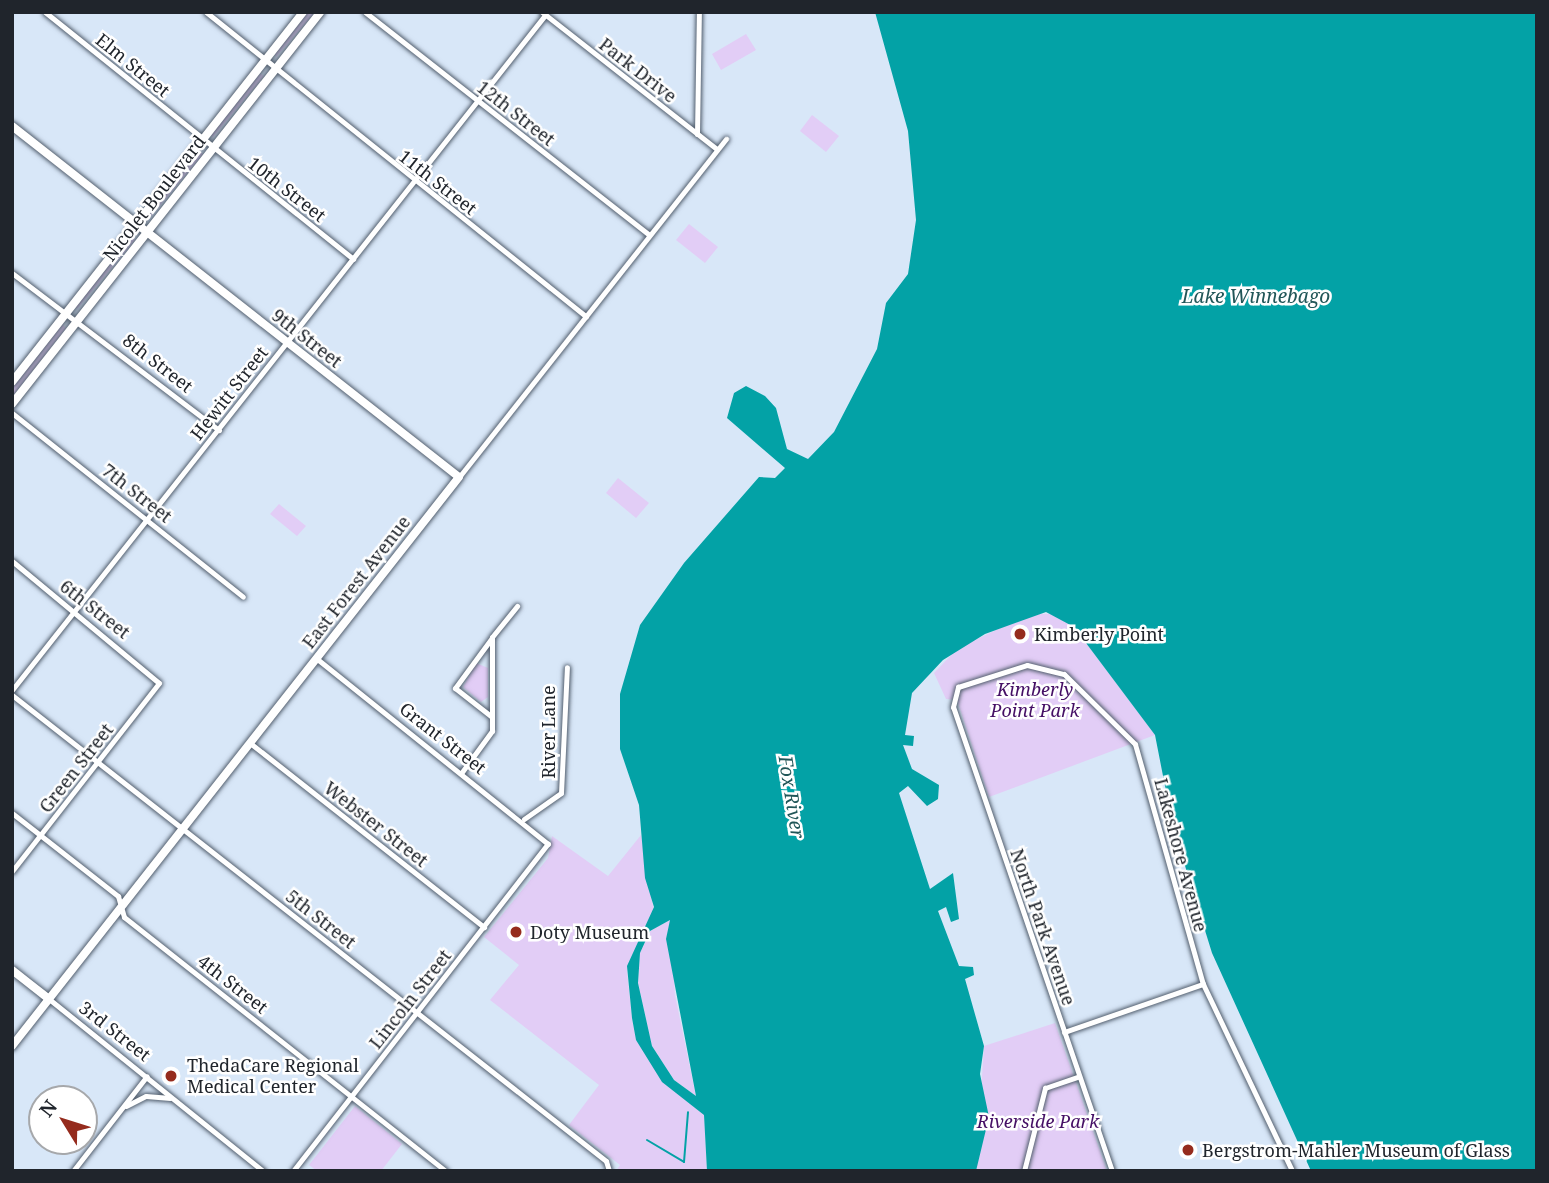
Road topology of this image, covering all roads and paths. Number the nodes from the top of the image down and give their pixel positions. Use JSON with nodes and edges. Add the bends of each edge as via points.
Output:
{"nodes":[{"id":1,"x":45,"y":12,"type":"edge"},
{"id":2,"x":206,"y":12,"type":"edge"},
{"id":3,"x":303,"y":12,"type":"edge"},
{"id":4,"x":320,"y":12,"type":"edge"},
{"id":5,"x":365,"y":12,"type":"edge"},
{"id":6,"x":699,"y":12,"type":"edge"},
{"id":7,"x":544,"y":13,"type":"edge"},
{"id":8,"x":265,"y":61,"type":"junction"},
{"id":9,"x":274,"y":70,"type":"junction"},
{"id":10,"x":477,"y":100,"type":"junction"},
{"id":11,"x":12,"y":126,"type":"edge"},
{"id":12,"x":697,"y":134,"type":"junction"},
{"id":13,"x":726,"y":139,"type":"dead end"},
{"id":14,"x":203,"y":140,"type":"junction"},
{"id":15,"x":214,"y":148,"type":"junction"},
{"id":16,"x":718,"y":149,"type":"junction"},
{"id":17,"x":414,"y":181,"type":"junction"},
{"id":18,"x":136,"y":224,"type":"junction"},
{"id":19,"x":147,"y":233,"type":"junction"},
{"id":20,"x":649,"y":235,"type":"junction"},
{"id":21,"x":353,"y":259,"type":"junction"},
{"id":22,"x":12,"y":273,"type":"edge"},
{"id":23,"x":66,"y":313,"type":"junction"},
{"id":24,"x":586,"y":316,"type":"junction"},
{"id":25,"x":78,"y":320,"type":"junction"},
{"id":26,"x":287,"y":342,"type":"junction"},
{"id":27,"x":12,"y":382,"type":"edge"},
{"id":28,"x":12,"y":404,"type":"edge"},
{"id":29,"x":12,"y":413,"type":"edge"},
{"id":30,"x":219,"y":430,"type":"junction"},
{"id":31,"x":458,"y":477,"type":"junction"},
{"id":32,"x":148,"y":519,"type":"junction"},
{"id":33,"x":12,"y":561,"type":"edge"},
{"id":34,"x":243,"y":597,"type":"dead end"},
{"id":35,"x":517,"y":606,"type":"dead end"},
{"id":36,"x":75,"y":611,"type":"junction"},
{"id":37,"x":492,"y":637,"type":"junction"},
{"id":38,"x":317,"y":658,"type":"junction"},
{"id":39,"x":567,"y":667,"type":"dead end"},
{"id":40,"x":159,"y":680,"type":"joint"},
{"id":41,"x":954,"y":691,"type":"joint"},
{"id":42,"x":12,"y":692,"type":"edge"},
{"id":43,"x":492,"y":718,"type":"junction"},
{"id":44,"x":250,"y":743,"type":"junction"},
{"id":45,"x":98,"y":762,"type":"junction"},
{"id":46,"x":462,"y":772,"type":"junction"},
{"id":47,"x":12,"y":813,"type":"edge"},
{"id":48,"x":524,"y":819,"type":"junction"},
{"id":49,"x":183,"y":829,"type":"junction"},
{"id":50,"x":41,"y":836,"type":"junction"},
{"id":51,"x":548,"y":844,"type":"joint"},
{"id":52,"x":12,"y":871,"type":"edge"},
{"id":53,"x":121,"y":907,"type":"junction"},
{"id":54,"x":484,"y":927,"type":"junction"},
{"id":55,"x":12,"y":970,"type":"edge"},
{"id":56,"x":1203,"y":984,"type":"junction"},
{"id":57,"x":49,"y":999,"type":"junction"},
{"id":58,"x":418,"y":1013,"type":"junction"},
{"id":59,"x":1064,"y":1032,"type":"junction"},
{"id":60,"x":12,"y":1046,"type":"edge"},
{"id":61,"x":147,"y":1076,"type":"junction"},
{"id":62,"x":1079,"y":1076,"type":"junction"},
{"id":63,"x":351,"y":1097,"type":"junction"},
{"id":64,"x":171,"y":1098,"type":"junction"},
{"id":65,"x":121,"y":1110,"type":"junction"},
{"id":66,"x":609,"y":1169,"type":"edge"},
{"id":67,"x":73,"y":1171,"type":"edge"},
{"id":68,"x":263,"y":1171,"type":"edge"},
{"id":69,"x":293,"y":1171,"type":"edge"},
{"id":70,"x":446,"y":1171,"type":"edge"},
{"id":71,"x":1024,"y":1171,"type":"edge"},
{"id":72,"x":1112,"y":1171,"type":"edge"},
{"id":73,"x":1292,"y":1171,"type":"edge"}],
"edges":[{"from":1,"to":14,"type":"street","name":"Elm Street"},
{"from":2,"to":8,"type":"street","name":"11th Street"},
{"from":3,"to":8,"type":"street","name":"Nicolet Boulevard"},
{"from":4,"to":9,"type":"street","name":"Nicolet Boulevard"},
{"from":5,"to":10,"type":"street","name":"12th Street"},
{"from":6,"to":12,"type":"street"},
{"from":7,"to":10,"type":"street","name":"Hewitt Street"},
{"from":7,"to":12,"type":"street","name":"Park Drive"},
{"from":8,"to":9,"type":"street","name":"11th Street"},
{"from":8,"to":14,"type":"street","name":"Nicolet Boulevard"},
{"from":9,"to":15,"type":"street","name":"Nicolet Boulevard"},
{"from":9,"to":17,"type":"street","name":"11th Street"},
{"from":10,"to":17,"type":"street","name":"Hewitt Street"},
{"from":10,"to":20,"type":"street","name":"12th Street"},
{"from":11,"to":18,"type":"street","name":"9th Street"},
{"from":12,"to":16,"type":"street","name":"Park Drive"},
{"from":13,"to":16,"type":"street","name":"East Forest Avenue"},
{"from":14,"to":15,"type":"street","name":"10th Street"},
{"from":14,"to":18,"type":"street","name":"Nicolet Boulevard"},
{"from":15,"to":19,"type":"street","name":"Nicolet Boulevard"},
{"from":15,"to":21,"type":"street","name":"10th Street"},
{"from":16,"to":20,"type":"street","name":"East Forest Avenue"},
{"from":17,"to":21,"type":"street","name":"Hewitt Street"},
{"from":17,"to":24,"type":"street","name":"11th Street"},
{"from":18,"to":19,"type":"street","name":"9th Street"},
{"from":18,"to":23,"type":"street","name":"Nicolet Boulevard"},
{"from":19,"to":25,"type":"street","name":"Nicolet Boulevard"},
{"from":19,"to":26,"type":"street","name":"9th Street"},
{"from":20,"to":24,"type":"street","name":"East Forest Avenue"},
{"from":21,"to":26,"type":"street","name":"Hewitt Street"},
{"from":22,"to":23,"type":"street","name":"8th Street"},
{"from":23,"to":25,"type":"street","name":"8th Street"},
{"from":23,"to":27,"type":"street","name":"Nicolet Boulevard"},
{"from":24,"to":31,"type":"street","name":"East Forest Avenue"},
{"from":25,"to":28,"type":"street","name":"Nicolet Boulevard"},
{"from":25,"to":30,"type":"street","name":"8th Street"},
{"from":26,"to":30,"type":"street","name":"Hewitt Street"},
{"from":26,"to":31,"type":"street","name":"9th Street"},
{"from":29,"to":32,"type":"street","name":"7th Street"},
{"from":30,"to":32,"type":"street","name":"Hewitt Street"},
{"from":31,"to":38,"type":"street","name":"East Forest Avenue"},
{"from":32,"to":34,"type":"street","name":"7th Street"},
{"from":32,"to":36,"type":"street","name":"Hewitt Street"},
{"from":33,"to":36,"type":"street","name":"6th Street"},
{"from":35,"to":37,"type":"street"},
{"from":36,"to":40,"type":"street","name":"6th Street"},
{"from":36,"to":42,"type":"street","name":"Hewitt Street"},
{"from":37,"to":43,"type":"street"},
{"from":37,"to":43,"type":"street","via":[[455,688]]},
{"from":38,"to":44,"type":"street","name":"East Forest Avenue"},
{"from":38,"to":46,"type":"street","name":"Grant Street"},
{"from":39,"to":48,"type":"street","name":"River Lane","via":[[562,789]]},
{"from":40,"to":45,"type":"street","name":"Green Street"},
{"from":41,"to":56,"type":"street","name":"Lakeshore Avenue","via":[[1018,667],[1050,666],[1125,732],[1139,752]]},
{"from":41,"to":59,"type":"street","name":"North Park Avenue","via":[[960,731]]},
{"from":42,"to":45,"type":"street","name":"5th Street"},
{"from":43,"to":46,"type":"street","via":[[488,741]]},
{"from":44,"to":49,"type":"street","name":"East Forest Avenue"},
{"from":44,"to":54,"type":"street","name":"Webster Street"},
{"from":45,"to":49,"type":"street","name":"5th Street"},
{"from":45,"to":50,"type":"street","name":"Green Street"},
{"from":46,"to":48,"type":"street","name":"Grant Street"},
{"from":47,"to":50,"type":"street","name":"4th Street"},
{"from":48,"to":51,"type":"street","name":"Grant Street"},
{"from":49,"to":53,"type":"street","name":"East Forest Avenue"},
{"from":49,"to":58,"type":"street","name":"5th Street"},
{"from":50,"to":52,"type":"street","name":"Green Street"},
{"from":50,"to":53,"type":"street","name":"4th Street","via":[[118,896]]},
{"from":51,"to":54,"type":"street","name":"Lincoln Street"},
{"from":53,"to":57,"type":"street","name":"East Forest Avenue"},
{"from":53,"to":63,"type":"street","name":"4th Street","via":[[124,917]]},
{"from":54,"to":58,"type":"street","name":"Lincoln Street"},
{"from":55,"to":57,"type":"street","name":"3rd Street"},
{"from":56,"to":59,"type":"street"},
{"from":56,"to":73,"type":"street","name":"Lakeshore Avenue"},
{"from":57,"to":60,"type":"street","name":"East Forest Avenue"},
{"from":57,"to":61,"type":"street","name":"3rd Street"},
{"from":58,"to":63,"type":"street","name":"Lincoln Street"},
{"from":58,"to":66,"type":"street","name":"5th Street"},
{"from":59,"to":62,"type":"street","name":"North Park Avenue"},
{"from":61,"to":64,"type":"street","name":"3rd Street"},
{"from":61,"to":65,"type":"street"},
{"from":62,"to":71,"type":"street","via":[[1045,1088]]},
{"from":62,"to":72,"type":"street","name":"North Park Avenue"},
{"from":63,"to":69,"type":"street","name":"Lincoln Street"},
{"from":63,"to":70,"type":"street","name":"4th Street"},
{"from":64,"to":65,"type":"street","via":[[146,1096]]},
{"from":64,"to":68,"type":"street","name":"3rd Street"},
{"from":65,"to":67,"type":"street"}]}
